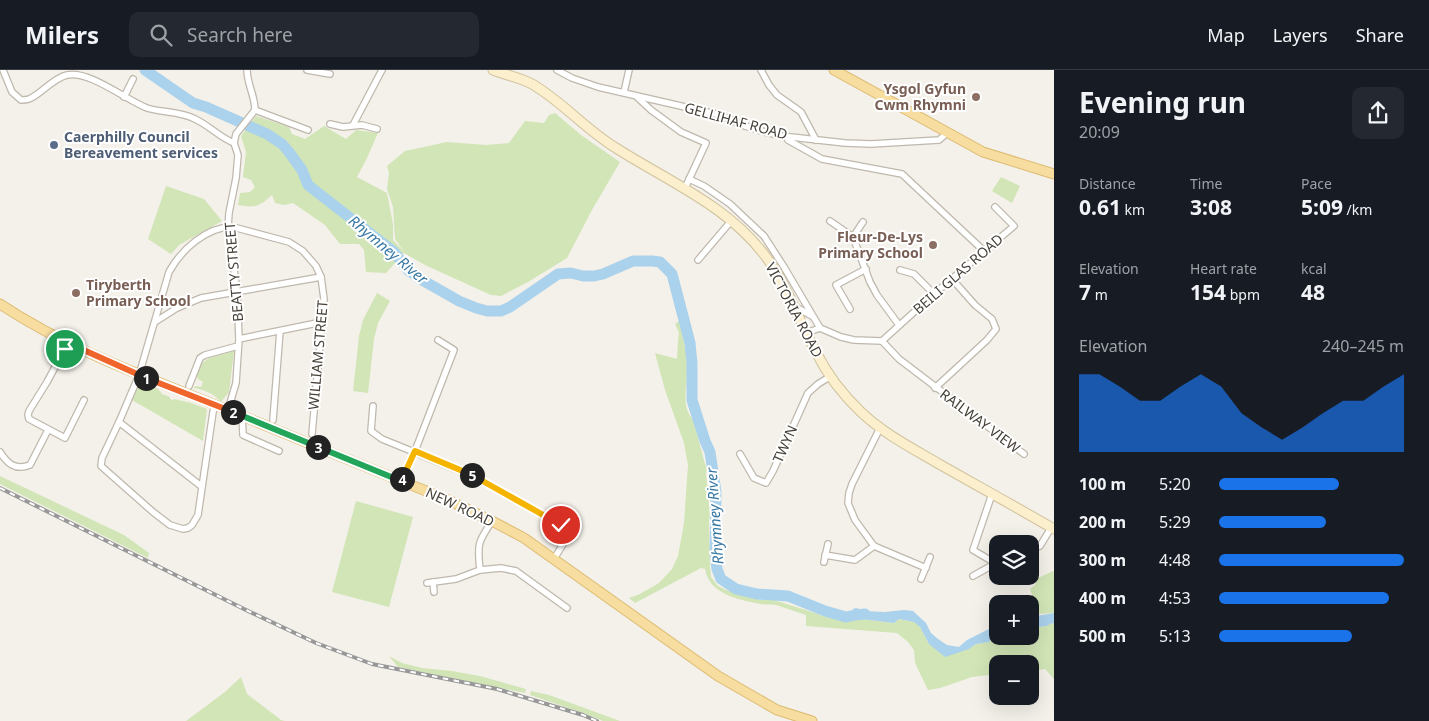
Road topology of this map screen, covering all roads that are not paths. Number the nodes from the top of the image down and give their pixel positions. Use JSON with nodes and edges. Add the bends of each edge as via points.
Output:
{"nodes":[{"id":1,"x":4,"y":70,"type":"edge"},
{"id":2,"x":247,"y":70,"type":"edge"},
{"id":3,"x":307,"y":70,"type":"edge"},
{"id":4,"x":382,"y":70,"type":"edge"},
{"id":5,"x":493,"y":70,"type":"edge"},
{"id":6,"x":557,"y":70,"type":"edge"},
{"id":7,"x":629,"y":70,"type":"edge"},
{"id":8,"x":761,"y":70,"type":"edge"},
{"id":9,"x":834,"y":70,"type":"edge"},
{"id":10,"x":508,"y":73,"type":"edge"},
{"id":11,"x":330,"y":74,"type":"dead end"},
{"id":12,"x":133,"y":79,"type":"dead end"},
{"id":13,"x":624,"y":92,"type":"junction"},
{"id":14,"x":637,"y":96,"type":"junction"},
{"id":15,"x":124,"y":97,"type":"junction"},
{"id":16,"x":253,"y":112,"type":"junction"},
{"id":17,"x":330,"y":124,"type":"dead end"},
{"id":18,"x":353,"y":125,"type":"junction"},
{"id":19,"x":376,"y":129,"type":"dead end"},
{"id":20,"x":308,"y":130,"type":"dead end"},
{"id":21,"x":947,"y":133,"type":"junction"},
{"id":22,"x":788,"y":140,"type":"dead end"},
{"id":23,"x":816,"y":140,"type":"junction"},
{"id":24,"x":234,"y":143,"type":"junction"},
{"id":25,"x":1054,"y":174,"type":"edge"},
{"id":26,"x":689,"y":179,"type":"junction"},
{"id":27,"x":685,"y":188,"type":"junction"},
{"id":28,"x":995,"y":206,"type":"dead end"},
{"id":29,"x":732,"y":220,"type":"junction"},
{"id":30,"x":830,"y":221,"type":"dead end"},
{"id":31,"x":863,"y":222,"type":"dead end"},
{"id":32,"x":228,"y":227,"type":"junction"},
{"id":33,"x":853,"y":237,"type":"junction"},
{"id":34,"x":984,"y":251,"type":"junction"},
{"id":35,"x":698,"y":260,"type":"dead end"},
{"id":36,"x":866,"y":269,"type":"junction"},
{"id":37,"x":900,"y":270,"type":"dead end"},
{"id":38,"x":321,"y":277,"type":"junction"},
{"id":39,"x":952,"y":279,"type":"junction"},
{"id":40,"x":237,"y":291,"type":"junction"},
{"id":41,"x":934,"y":294,"type":"junction"},
{"id":42,"x":0,"y":304,"type":"edge"},
{"id":43,"x":794,"y":305,"type":"junction"},
{"id":44,"x":850,"y":309,"type":"dead end"},
{"id":45,"x":814,"y":317,"type":"junction"},
{"id":46,"x":155,"y":322,"type":"junction"},
{"id":47,"x":322,"y":322,"type":"junction"},
{"id":48,"x":899,"y":325,"type":"junction"},
{"id":49,"x":820,"y":328,"type":"junction"},
{"id":50,"x":280,"y":331,"type":"junction"},
{"id":51,"x":806,"y":333,"type":"junction"},
{"id":52,"x":438,"y":340,"type":"dead end"},
{"id":53,"x":882,"y":341,"type":"junction"},
{"id":54,"x":68,"y":343,"type":"junction"},
{"id":55,"x":239,"y":343,"type":"junction"},
{"id":56,"x":139,"y":375,"type":"junction"},
{"id":57,"x":831,"y":376,"type":"junction"},
{"id":58,"x":189,"y":386,"type":"dead end"},
{"id":59,"x":935,"y":388,"type":"junction"},
{"id":60,"x":84,"y":400,"type":"dead end"},
{"id":61,"x":215,"y":405,"type":"junction"},
{"id":62,"x":373,"y":406,"type":"dead end"},
{"id":63,"x":228,"y":410,"type":"junction"},
{"id":64,"x":242,"y":415,"type":"junction"},
{"id":65,"x":273,"y":420,"type":"dead end"},
{"id":66,"x":119,"y":422,"type":"junction"},
{"id":67,"x":880,"y":428,"type":"junction"},
{"id":68,"x":48,"y":430,"type":"junction"},
{"id":69,"x":312,"y":434,"type":"dead end"},
{"id":70,"x":279,"y":450,"type":"dead end"},
{"id":71,"x":415,"y":451,"type":"junction"},
{"id":72,"x":0,"y":452,"type":"edge"},
{"id":73,"x":740,"y":454,"type":"dead end"},
{"id":74,"x":1024,"y":454,"type":"dead end"},
{"id":75,"x":401,"y":481,"type":"junction"},
{"id":76,"x":201,"y":486,"type":"junction"},
{"id":77,"x":992,"y":494,"type":"junction"},
{"id":78,"x":492,"y":521,"type":"junction"},
{"id":79,"x":1053,"y":528,"type":"edge"},
{"id":80,"x":828,"y":544,"type":"dead end"},
{"id":81,"x":874,"y":546,"type":"junction"},
{"id":82,"x":1039,"y":546,"type":"edge"},
{"id":83,"x":930,"y":556,"type":"dead end"},
{"id":84,"x":554,"y":559,"type":"junction"},
{"id":85,"x":989,"y":559,"type":"edge"},
{"id":86,"x":989,"y":567,"type":"edge"},
{"id":87,"x":926,"y":568,"type":"junction"},
{"id":88,"x":480,"y":570,"type":"junction"},
{"id":89,"x":973,"y":576,"type":"dead end"},
{"id":90,"x":921,"y":579,"type":"dead end"},
{"id":91,"x":434,"y":592,"type":"dead end"},
{"id":92,"x":567,"y":608,"type":"dead end"},
{"id":93,"x":812,"y":721,"type":"edge"}],
"edges":[{"from":1,"to":15,"type":"street","via":[[12,92],[21,100],[29,99],[67,75],[97,81]]},
{"from":2,"to":16,"type":"street","via":[[255,102]]},
{"from":3,"to":11,"type":"street"},
{"from":4,"to":18,"type":"street"},
{"from":5,"to":10,"type":"main road","name":"VICTORIA ROAD"},
{"from":6,"to":13,"type":"street","name":"GELLIHAF ROAD","via":[[598,87]]},
{"from":7,"to":13,"type":"street"},
{"from":8,"to":23,"type":"street","via":[[777,95],[801,112]]},
{"from":9,"to":21,"type":"main road"},
{"from":10,"to":27,"type":"main road","name":"VICTORIA ROAD","via":[[531,83],[615,147]]},
{"from":12,"to":15,"type":"street"},
{"from":13,"to":14,"type":"street","name":"GELLIHAF ROAD"},
{"from":14,"to":23,"type":"street","name":"GELLIHAF ROAD","via":[[720,115],[765,132]]},
{"from":14,"to":26,"type":"street","via":[[681,132],[706,143]]},
{"from":15,"to":24,"type":"street","via":[[148,108],[197,119]]},
{"from":16,"to":20,"type":"street"},
{"from":16,"to":24,"type":"street","name":"BEATTY STREET","via":[[236,134]]},
{"from":17,"to":18,"type":"street"},
{"from":18,"to":19,"type":"street"},
{"from":21,"to":23,"type":"street","name":"GELLIHAF ROAD","via":[[939,140],[871,144]]},
{"from":21,"to":25,"type":"main road","via":[[984,152]]},
{"from":22,"to":34,"type":"street","via":[[822,158],[902,174]]},
{"from":24,"to":32,"type":"street","name":"BEATTY STREET","via":[[238,155]]},
{"from":26,"to":27,"type":"street"},
{"from":26,"to":45,"type":"street","via":[[730,204],[764,236]]},
{"from":27,"to":29,"type":"main road","name":"VICTORIA ROAD"},
{"from":28,"to":34,"type":"street","name":"BEILI GLAS ROAD","via":[[1014,226]]},
{"from":29,"to":35,"type":"street"},
{"from":29,"to":43,"type":"main road","name":"VICTORIA ROAD","via":[[770,262]]},
{"from":30,"to":33,"type":"street"},
{"from":31,"to":33,"type":"street"},
{"from":32,"to":38,"type":"street","via":[[289,242],[310,258]]},
{"from":32,"to":40,"type":"street","name":"BEATTY STREET"},
{"from":32,"to":46,"type":"street","via":[[200,238],[176,260],[165,283]]},
{"from":33,"to":36,"type":"street"},
{"from":34,"to":39,"type":"street","name":"BEILI GLAS ROAD"},
{"from":36,"to":44,"type":"street","via":[[836,286]]},
{"from":36,"to":48,"type":"street","via":[[877,295]]},
{"from":37,"to":41,"type":"street","via":[[914,274]]},
{"from":38,"to":40,"type":"street"},
{"from":38,"to":47,"type":"street","name":"WILLIAM STREET","via":[[324,299]]},
{"from":39,"to":41,"type":"street","name":"BEILI GLAS ROAD"},
{"from":39,"to":59,"type":"street","via":[[992,319],[996,329]]},
{"from":40,"to":46,"type":"street","via":[[191,302]]},
{"from":40,"to":55,"type":"street","name":"BEATTY STREET"},
{"from":41,"to":48,"type":"street","name":"BEILI GLAS ROAD"},
{"from":42,"to":54,"type":"main road","name":"NEW ROAD"},
{"from":43,"to":45,"type":"street"},
{"from":43,"to":51,"type":"main road","name":"VICTORIA ROAD"},
{"from":45,"to":49,"type":"street"},
{"from":46,"to":56,"type":"street"},
{"from":47,"to":50,"type":"street"},
{"from":47,"to":69,"type":"street","name":"WILLIAM STREET"},
{"from":48,"to":53,"type":"street","name":"BEILI GLAS ROAD"},
{"from":49,"to":51,"type":"street"},
{"from":49,"to":53,"type":"street","via":[[854,340]]},
{"from":50,"to":55,"type":"street"},
{"from":50,"to":65,"type":"street"},
{"from":51,"to":57,"type":"main road","name":"VICTORIA ROAD"},
{"from":52,"to":71,"type":"street","via":[[454,350]]},
{"from":53,"to":59,"type":"street","name":"RAILWAY VIEW"},
{"from":54,"to":56,"type":"main road","name":"NEW ROAD"},
{"from":54,"to":68,"type":"street","via":[[28,415],[29,419]]},
{"from":55,"to":58,"type":"street","via":[[200,358]]},
{"from":55,"to":63,"type":"street","name":"BEATTY STREET","via":[[236,383]]},
{"from":56,"to":61,"type":"main road","name":"NEW ROAD"},
{"from":56,"to":66,"type":"street"},
{"from":57,"to":67,"type":"main road","name":"VICTORIA ROAD","via":[[847,399]]},
{"from":57,"to":73,"type":"street","name":"TWYN","via":[[808,393],[766,483],[754,478]]},
{"from":59,"to":74,"type":"street","name":"RAILWAY VIEW"},
{"from":60,"to":68,"type":"street","via":[[65,438]]},
{"from":61,"to":63,"type":"main road","name":"NEW ROAD"},
{"from":61,"to":76,"type":"street"},
{"from":62,"to":71,"type":"street","via":[[371,432]]},
{"from":63,"to":64,"type":"main road","name":"NEW ROAD"},
{"from":64,"to":70,"type":"street","via":[[243,435]]},
{"from":64,"to":75,"type":"main road","name":"NEW ROAD"},
{"from":66,"to":76,"type":"street"},
{"from":66,"to":76,"type":"street","via":[[101,466],[153,512],[176,528],[192,526],[198,515]]},
{"from":67,"to":77,"type":"main road","name":"VICTORIA ROAD"},
{"from":67,"to":81,"type":"street","via":[[852,484],[848,503],[855,520]]},
{"from":68,"to":72,"type":"street","via":[[30,465],[17,467],[10,464]]},
{"from":71,"to":75,"type":"street"},
{"from":71,"to":84,"type":"street","via":[[475,477],[561,525],[566,539]]},
{"from":75,"to":78,"type":"main road","name":"NEW ROAD"},
{"from":77,"to":79,"type":"main road","name":"VICTORIA ROAD"},
{"from":77,"to":85,"type":"street","via":[[973,550]]},
{"from":78,"to":84,"type":"main road","name":"NEW ROAD"},
{"from":78,"to":88,"type":"street","via":[[481,537],[478,550]]},
{"from":79,"to":82,"type":"street"},
{"from":80,"to":81,"type":"street","via":[[824,559],[855,560]]},
{"from":81,"to":87,"type":"street"},
{"from":83,"to":87,"type":"street"},
{"from":84,"to":93,"type":"main road","name":"NEW ROAD","via":[[718,676],[777,710]]},
{"from":86,"to":89,"type":"street"},
{"from":87,"to":90,"type":"street"},
{"from":88,"to":91,"type":"street","via":[[456,579],[430,582]]},
{"from":88,"to":92,"type":"street","via":[[501,568],[516,571]]}]}
